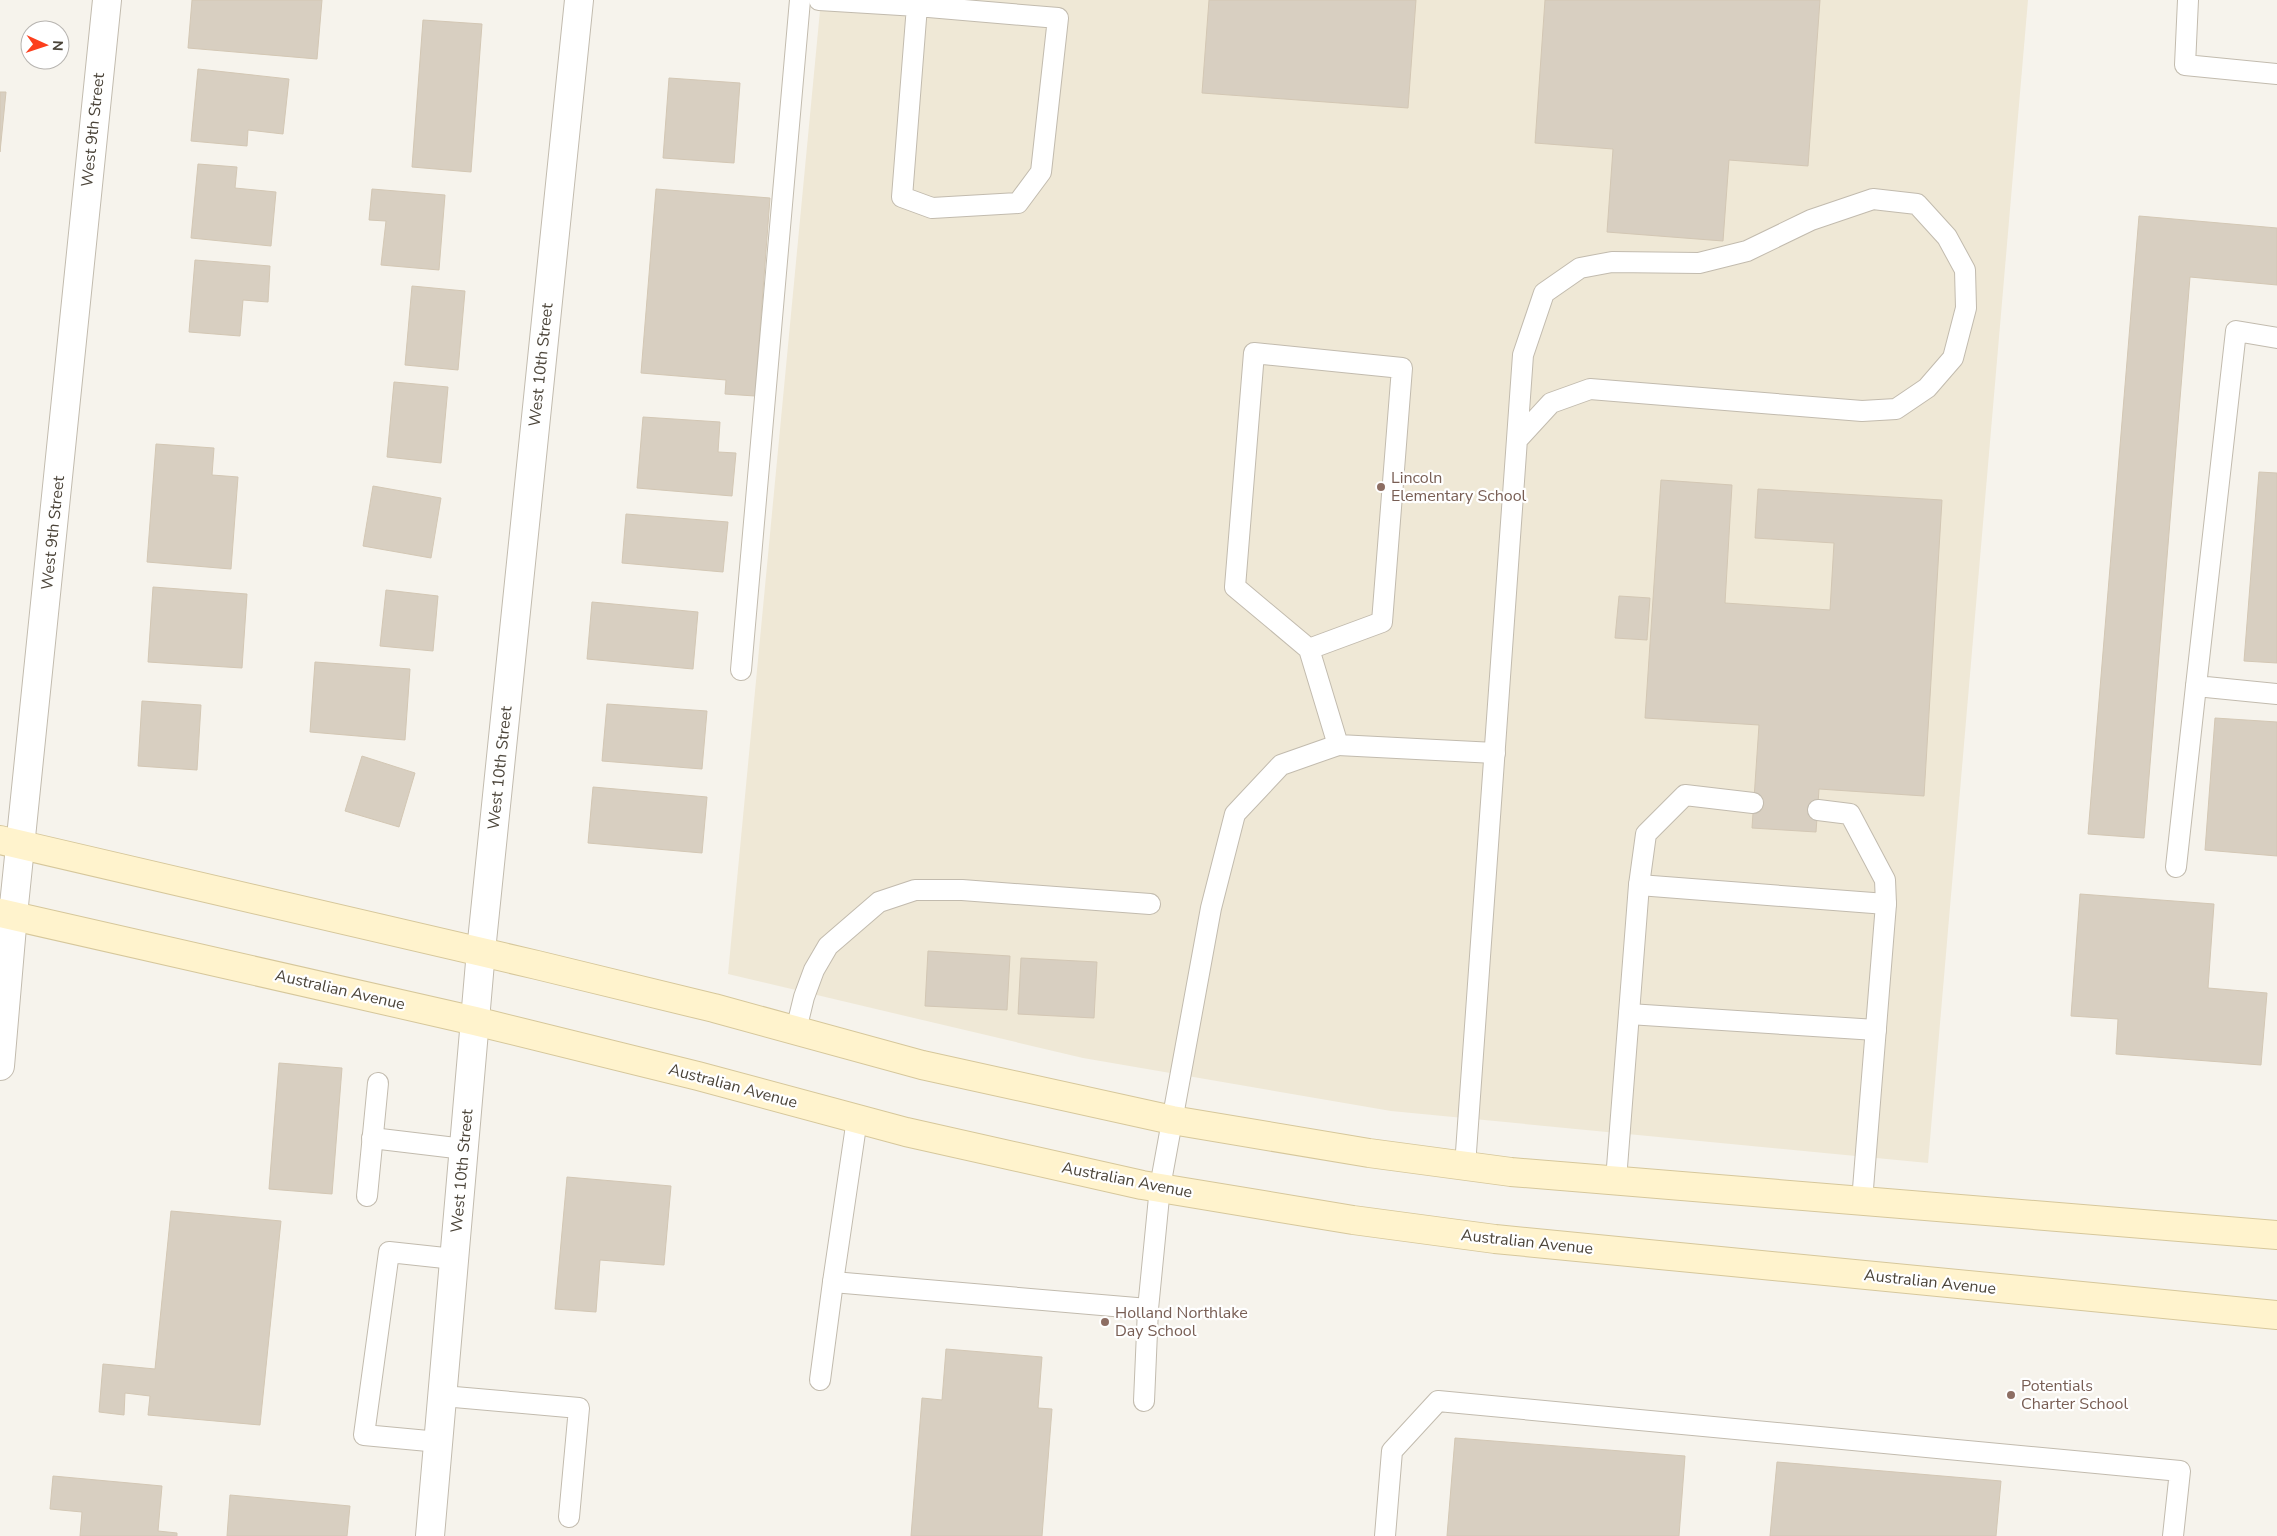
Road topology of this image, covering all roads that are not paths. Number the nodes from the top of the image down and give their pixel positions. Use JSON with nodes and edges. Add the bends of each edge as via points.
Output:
{"nodes":[{"id":1,"x":107,"y":0,"type":"edge"},
{"id":2,"x":579,"y":0,"type":"edge"},
{"id":3,"x":800,"y":0,"type":"edge"},
{"id":4,"x":828,"y":0,"type":"edge"},
{"id":5,"x":2188,"y":0,"type":"edge"},
{"id":6,"x":917,"y":6,"type":"junction"},
{"id":7,"x":2277,"y":74,"type":"edge"},
{"id":8,"x":2277,"y":338,"type":"edge"},
{"id":9,"x":1517,"y":440,"type":"junction"},
{"id":10,"x":1308,"y":649,"type":"junction"},
{"id":11,"x":741,"y":670,"type":"dead end"},
{"id":12,"x":2196,"y":686,"type":"junction"},
{"id":13,"x":2277,"y":694,"type":"edge"},
{"id":14,"x":1338,"y":745,"type":"junction"},
{"id":15,"x":1495,"y":753,"type":"junction"},
{"id":16,"x":1754,"y":803,"type":"dead end"},
{"id":17,"x":1818,"y":810,"type":"dead end"},
{"id":18,"x":10,"y":842,"type":"edge"},
{"id":19,"x":2176,"y":866,"type":"dead end"},
{"id":20,"x":1639,"y":885,"type":"junction"},
{"id":21,"x":1150,"y":904,"type":"dead end"},
{"id":22,"x":1886,"y":904,"type":"junction"},
{"id":23,"x":7,"y":914,"type":"edge"},
{"id":24,"x":481,"y":952,"type":"junction"},
{"id":25,"x":1629,"y":1014,"type":"junction"},
{"id":26,"x":475,"y":1021,"type":"junction"},
{"id":27,"x":796,"y":1030,"type":"junction"},
{"id":28,"x":1876,"y":1030,"type":"junction"},
{"id":29,"x":0,"y":1066,"type":"edge"},
{"id":30,"x":378,"y":1083,"type":"dead end"},
{"id":31,"x":857,"y":1119,"type":"junction"},
{"id":32,"x":1172,"y":1120,"type":"junction"},
{"id":33,"x":372,"y":1138,"type":"junction"},
{"id":34,"x":464,"y":1149,"type":"junction"},
{"id":35,"x":1465,"y":1166,"type":"junction"},
{"id":36,"x":1616,"y":1180,"type":"junction"},
{"id":37,"x":1160,"y":1187,"type":"junction"},
{"id":38,"x":367,"y":1196,"type":"dead end"},
{"id":39,"x":1862,"y":1201,"type":"junction"},
{"id":40,"x":2277,"y":1235,"type":"edge"},
{"id":41,"x":454,"y":1259,"type":"junction"},
{"id":42,"x":833,"y":1282,"type":"junction"},
{"id":43,"x":1148,"y":1309,"type":"junction"},
{"id":44,"x":2277,"y":1315,"type":"edge"},
{"id":45,"x":820,"y":1380,"type":"dead end"},
{"id":46,"x":443,"y":1396,"type":"junction"},
{"id":47,"x":1144,"y":1402,"type":"dead end"},
{"id":48,"x":438,"y":1442,"type":"junction"},
{"id":49,"x":569,"y":1517,"type":"dead end"},
{"id":50,"x":430,"y":1536,"type":"edge"},
{"id":51,"x":1385,"y":1536,"type":"edge"},
{"id":52,"x":2173,"y":1536,"type":"edge"}],
"edges":[{"from":1,"to":18,"type":"street","name":"West 9th Street"},
{"from":2,"to":24,"type":"street","name":"West 10th Street"},
{"from":3,"to":11,"type":"lane"},
{"from":4,"to":6,"type":"lane"},
{"from":5,"to":7,"type":"lane","via":[[2185,66]]},
{"from":6,"to":6,"type":"lane","via":[[1058,18],[1041,172],[1018,203],[932,208],[902,197]]},
{"from":8,"to":12,"type":"lane","via":[[2236,331]]},
{"from":9,"to":9,"type":"lane","via":[[1523,355],[1544,293],[1580,268],[1612,262],[1699,263],[1747,251],[1811,220],[1873,200],[1917,204],[1946,237],[1965,270],[1966,308],[1952,358],[1927,388],[1896,409],[1862,411],[1590,389],[1551,402]]},
{"from":9,"to":15,"type":"lane"},
{"from":10,"to":10,"type":"lane","via":[[1235,587],[1254,353],[1402,368],[1382,622]]},
{"from":10,"to":14,"type":"lane"},
{"from":12,"to":13,"type":"lane"},
{"from":12,"to":19,"type":"lane"},
{"from":14,"to":15,"type":"lane"},
{"from":14,"to":32,"type":"lane","via":[[1281,766],[1235,814],[1211,908]]},
{"from":15,"to":35,"type":"lane"},
{"from":16,"to":20,"type":"lane","via":[[1685,795],[1646,834]]},
{"from":17,"to":22,"type":"lane","via":[[1850,814],[1885,880]]},
{"from":18,"to":23,"type":"street","name":"West 9th Street"},
{"from":18,"to":24,"type":"main road"},
{"from":20,"to":22,"type":"lane"},
{"from":20,"to":25,"type":"lane"},
{"from":21,"to":27,"type":"lane","via":[[962,890],[915,890],[879,902],[828,946],[810,979]]},
{"from":22,"to":28,"type":"lane"},
{"from":23,"to":26,"type":"main road","name":"Australian Avenue"},
{"from":23,"to":29,"type":"street","name":"West 9th Street"},
{"from":24,"to":26,"type":"street","name":"West 10th Street"},
{"from":24,"to":27,"type":"main road"},
{"from":25,"to":28,"type":"lane"},
{"from":25,"to":36,"type":"lane"},
{"from":26,"to":31,"type":"main road","name":"Australian Avenue"},
{"from":26,"to":34,"type":"street","name":"West 10th Street"},
{"from":27,"to":32,"type":"main road","via":[[922,1064]]},
{"from":28,"to":39,"type":"lane"},
{"from":30,"to":33,"type":"lane"},
{"from":31,"to":37,"type":"main road","name":"Australian Avenue"},
{"from":31,"to":42,"type":"lane"},
{"from":32,"to":35,"type":"main road"},
{"from":32,"to":37,"type":"lane"},
{"from":33,"to":34,"type":"lane"},
{"from":33,"to":38,"type":"lane"},
{"from":34,"to":41,"type":"street","name":"West 10th Street"},
{"from":35,"to":36,"type":"main road"},
{"from":36,"to":39,"type":"main road"},
{"from":37,"to":43,"type":"lane"},
{"from":37,"to":44,"type":"main road","name":"Australian Avenue","via":[[1353,1220],[1495,1239]]},
{"from":39,"to":40,"type":"main road"},
{"from":41,"to":46,"type":"street","name":"West 10th Street"},
{"from":41,"to":48,"type":"lane","via":[[389,1252],[364,1435]]},
{"from":42,"to":43,"type":"lane"},
{"from":42,"to":45,"type":"lane"},
{"from":43,"to":47,"type":"lane"},
{"from":46,"to":48,"type":"street","name":"West 10th Street"},
{"from":46,"to":49,"type":"lane","via":[[579,1408]]},
{"from":48,"to":50,"type":"street","name":"West 10th Street"},
{"from":51,"to":52,"type":"lane","via":[[1392,1451],[1438,1402],[2180,1470]]}]}
